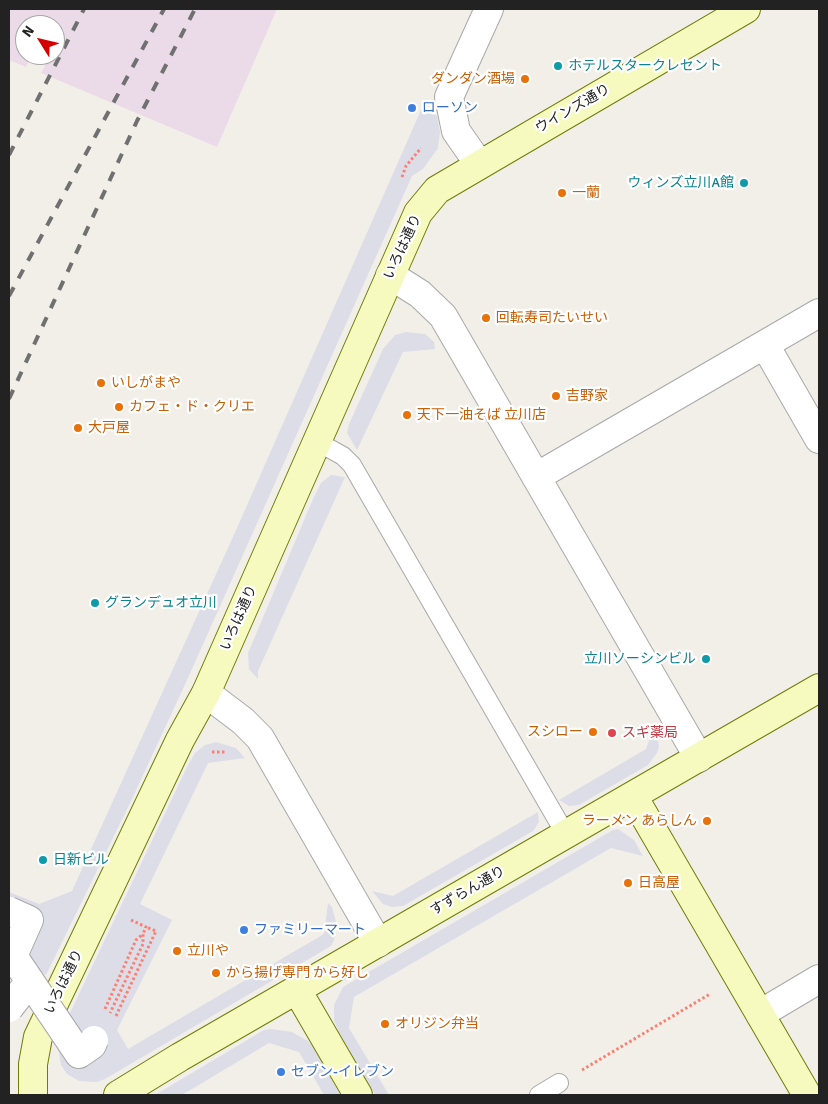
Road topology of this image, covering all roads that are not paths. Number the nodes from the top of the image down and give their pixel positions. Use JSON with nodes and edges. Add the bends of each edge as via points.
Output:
{"nodes":[{"id":1,"x":489,"y":9,"type":"edge"},
{"id":2,"x":746,"y":9,"type":"edge"},
{"id":3,"x":479,"y":164,"type":"junction"},
{"id":4,"x":390,"y":275,"type":"junction"},
{"id":5,"x":819,"y":313,"type":"edge"},
{"id":6,"x":765,"y":345,"type":"junction"},
{"id":7,"x":819,"y":440,"type":"edge"},
{"id":8,"x":316,"y":441,"type":"junction"},
{"id":9,"x":536,"y":477,"type":"junction"},
{"id":10,"x":819,"y":688,"type":"edge"},
{"id":11,"x":206,"y":693,"type":"junction"},
{"id":12,"x":699,"y":758,"type":"junction"},
{"id":13,"x":633,"y":796,"type":"junction"},
{"id":14,"x":566,"y":835,"type":"junction"},
{"id":15,"x":9,"y":911,"type":"edge"},
{"id":16,"x":378,"y":943,"type":"junction"},
{"id":17,"x":819,"y":979,"type":"edge"},
{"id":18,"x":19,"y":980,"type":"edge"},
{"id":19,"x":297,"y":990,"type":"junction"},
{"id":20,"x":54,"y":1002,"type":"junction"},
{"id":21,"x":9,"y":1008,"type":"edge"},
{"id":22,"x":760,"y":1014,"type":"junction"},
{"id":23,"x":100,"y":1033,"type":"road end"},
{"id":24,"x":559,"y":1083,"type":"dead end"},
{"id":25,"x":35,"y":1095,"type":"edge"},
{"id":26,"x":118,"y":1095,"type":"edge"},
{"id":27,"x":358,"y":1095,"type":"edge"},
{"id":28,"x":539,"y":1095,"type":"edge"},
{"id":29,"x":807,"y":1095,"type":"edge"}],
"edges":[{"from":1,"to":3,"type":"street","via":[[449,97],[456,131]]},
{"from":2,"to":3,"type":"street","name":"ウインズ通り"},
{"from":3,"to":4,"type":"street","name":"いろは通り","via":[[437,190],[418,212]]},
{"from":4,"to":8,"type":"street","name":"いろは通り"},
{"from":4,"to":9,"type":"street","via":[[420,294],[444,316]]},
{"from":5,"to":6,"type":"street"},
{"from":6,"to":7,"type":"street"},
{"from":6,"to":9,"type":"street"},
{"from":8,"to":11,"type":"street","name":"いろは通り"},
{"from":8,"to":14,"type":"lane","via":[[344,456],[352,465]]},
{"from":9,"to":12,"type":"street"},
{"from":10,"to":12,"type":"street","name":"すずらん通り"},
{"from":11,"to":16,"type":"street","via":[[260,738]]},
{"from":11,"to":20,"type":"street","name":"いろは通り","via":[[180,740]]},
{"from":12,"to":13,"type":"street","name":"すずらん通り"},
{"from":13,"to":14,"type":"street","name":"すずらん通り"},
{"from":13,"to":22,"type":"street"},
{"from":14,"to":16,"type":"street","name":"すずらん通り"},
{"from":15,"to":18,"type":"street","bridge":true,"via":[[29,920],[14,956]]},
{"from":16,"to":19,"type":"street","name":"すずらん通り"},
{"from":17,"to":22,"type":"street"},
{"from":18,"to":20,"type":"lane"},
{"from":18,"to":21,"type":"street","bridge":true},
{"from":18,"to":23,"type":"street","bridge":true,"via":[[79,1054],[92,1045]]},
{"from":19,"to":26,"type":"street","name":"すずらん通り"},
{"from":19,"to":27,"type":"street"},
{"from":20,"to":25,"type":"street","name":"いろは通り","via":[[38,1037],[33,1064]]},
{"from":22,"to":29,"type":"street"},
{"from":24,"to":28,"type":"lane"}]}
